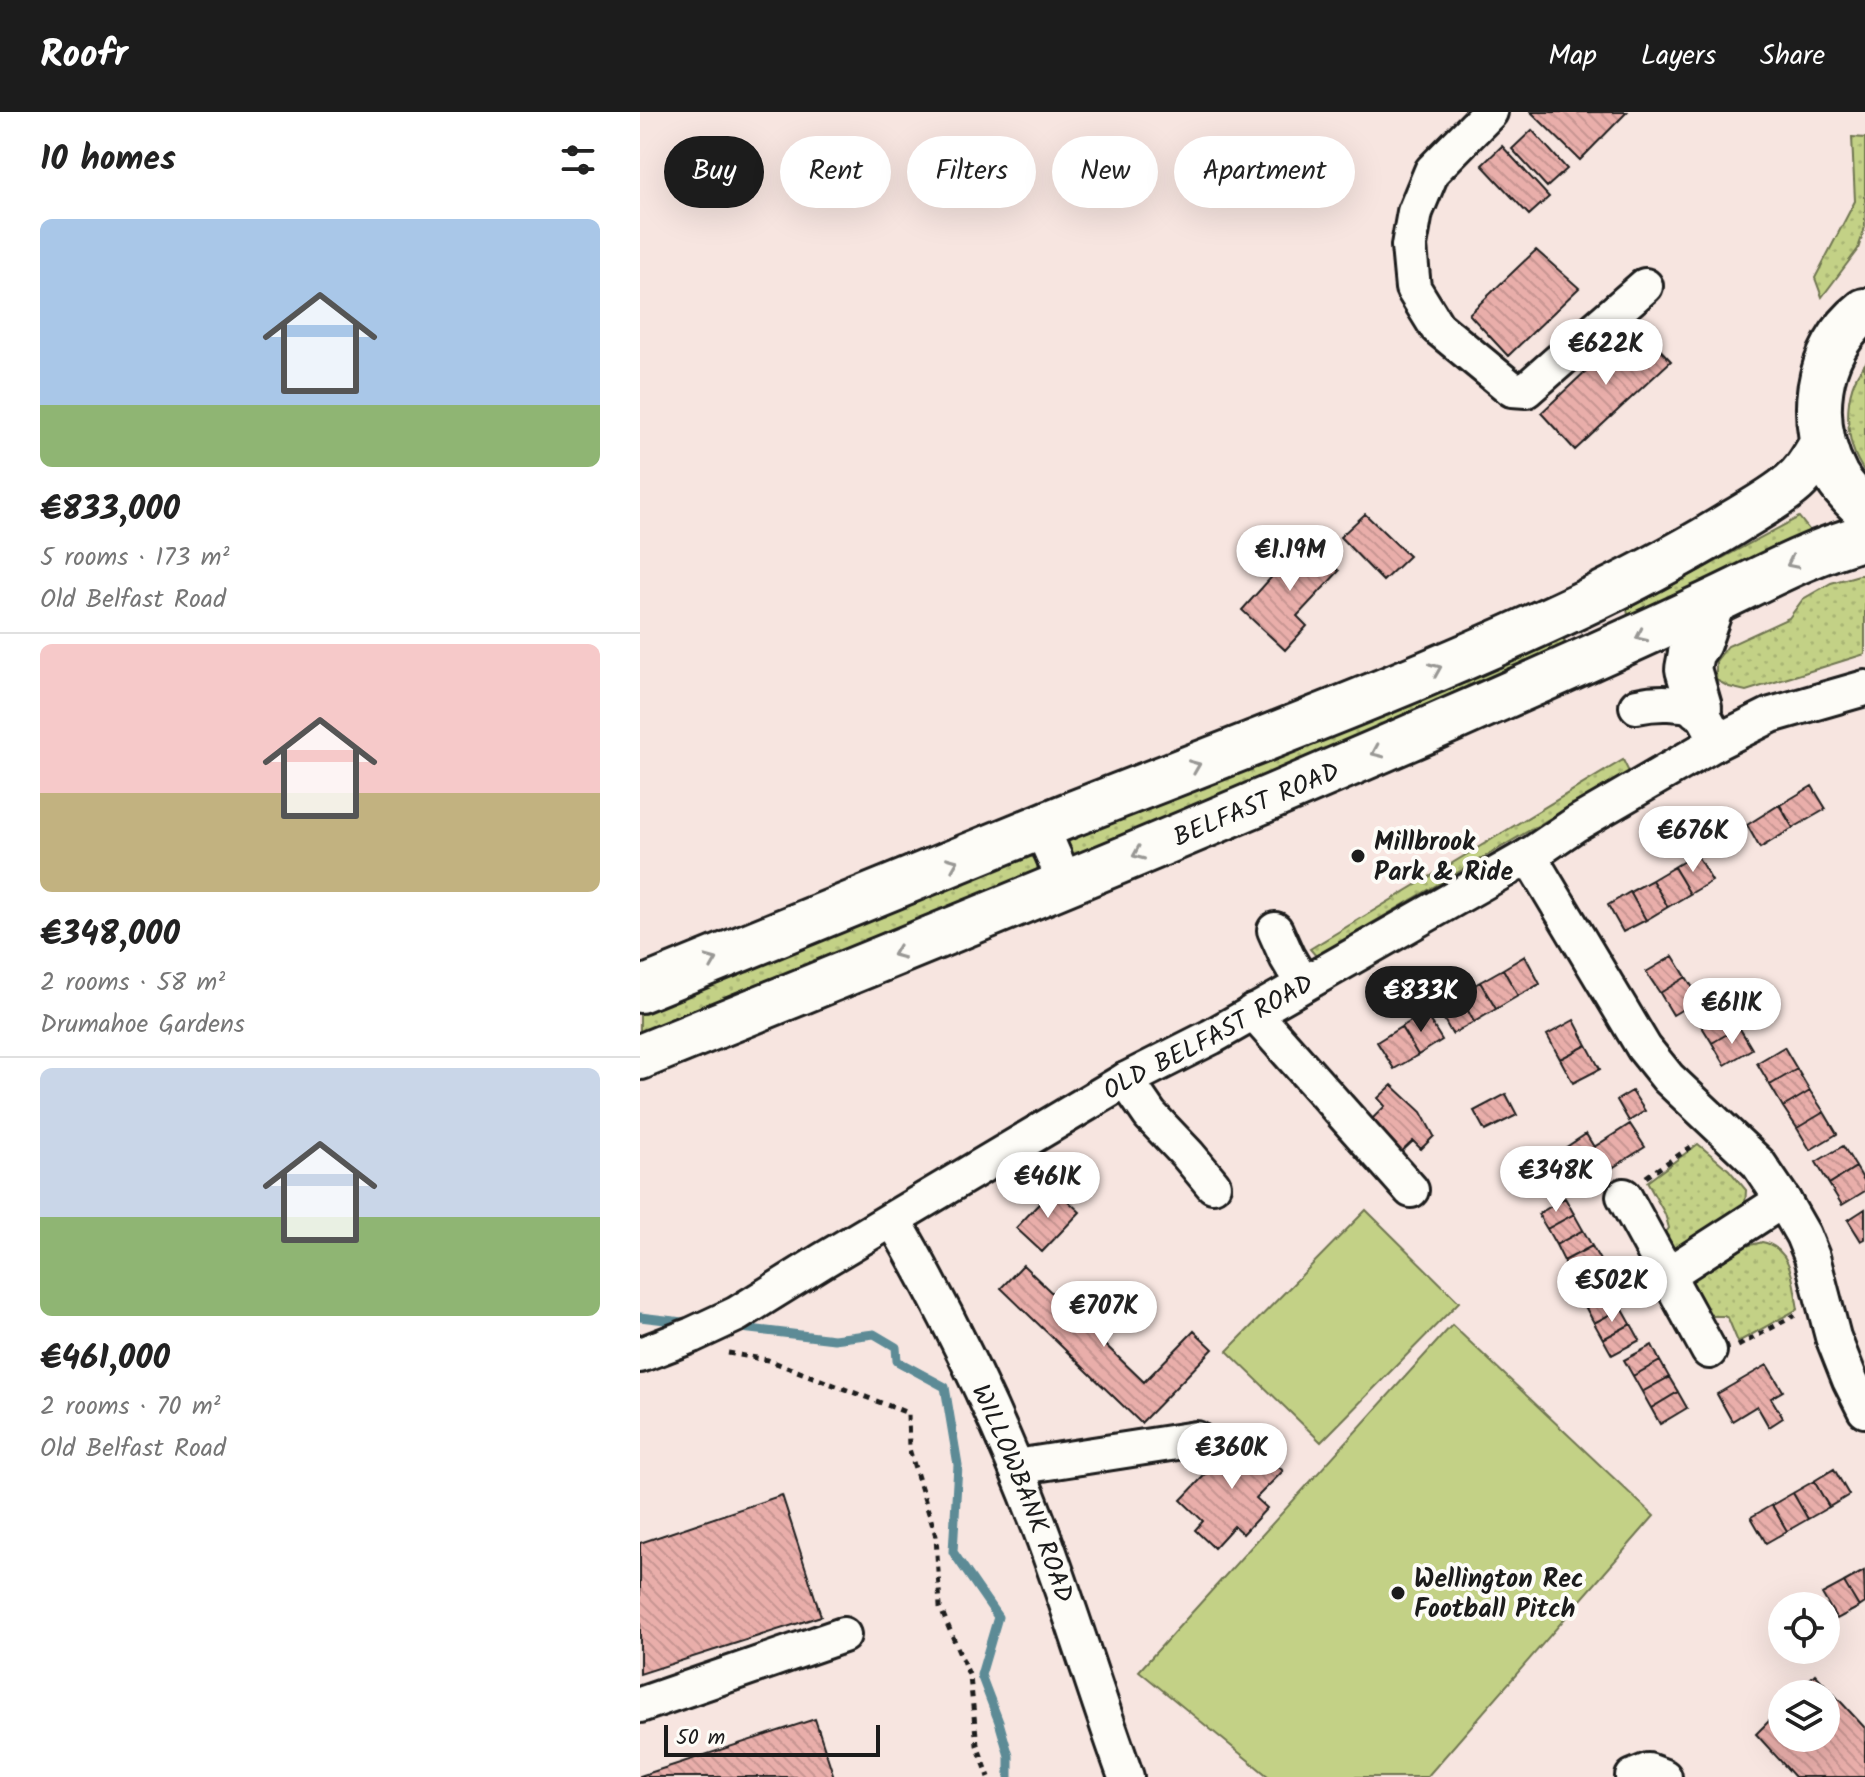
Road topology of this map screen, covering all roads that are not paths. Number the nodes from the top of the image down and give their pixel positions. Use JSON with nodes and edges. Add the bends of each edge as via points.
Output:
{"nodes":[{"id":1,"x":1490,"y":112,"type":"edge"},
{"id":2,"x":1645,"y":286,"type":"dead end"},
{"id":3,"x":1865,"y":311,"type":"edge"},
{"id":4,"x":1822,"y":444,"type":"junction"},
{"id":5,"x":1865,"y":509,"type":"edge"},
{"id":6,"x":1865,"y":537,"type":"edge"},
{"id":7,"x":1712,"y":603,"type":"junction"},
{"id":8,"x":1865,"y":688,"type":"edge"},
{"id":9,"x":1637,"y":706,"type":"dead end"},
{"id":10,"x":1708,"y":725,"type":"junction"},
{"id":11,"x":1041,"y":827,"type":"junction"},
{"id":12,"x":1529,"y":856,"type":"junction"},
{"id":13,"x":1066,"y":884,"type":"junction"},
{"id":14,"x":1275,"y":930,"type":"dead end"},
{"id":15,"x":1303,"y":984,"type":"junction"},
{"id":16,"x":640,"y":990,"type":"edge"},
{"id":17,"x":1253,"y":1012,"type":"junction"},
{"id":18,"x":640,"y":1057,"type":"edge"},
{"id":19,"x":1126,"y":1080,"type":"junction"},
{"id":20,"x":1213,"y":1185,"type":"dead end"},
{"id":21,"x":1411,"y":1190,"type":"dead end"},
{"id":22,"x":1624,"y":1196,"type":"road end"},
{"id":23,"x":1783,"y":1200,"type":"junction"},
{"id":24,"x":893,"y":1219,"type":"junction"},
{"id":25,"x":1667,"y":1275,"type":"junction"},
{"id":26,"x":1709,"y":1351,"type":"road end"},
{"id":27,"x":1853,"y":1352,"type":"edge"},
{"id":28,"x":640,"y":1355,"type":"edge"},
{"id":29,"x":1865,"y":1410,"type":"edge"},
{"id":30,"x":1196,"y":1439,"type":"dead end"},
{"id":31,"x":1016,"y":1467,"type":"junction"},
{"id":32,"x":843,"y":1635,"type":"dead end"},
{"id":33,"x":640,"y":1705,"type":"edge"},
{"id":34,"x":1126,"y":1777,"type":"edge"},
{"id":35,"x":1633,"y":1777,"type":"edge"},
{"id":36,"x":1664,"y":1777,"type":"edge"}],
"edges":[{"from":1,"to":2,"type":"street","via":[[1432,171],[1415,212],[1409,246],[1413,288],[1437,327],[1512,389],[1526,390]]},
{"from":3,"to":4,"type":"highway","via":[[1844,333],[1823,374],[1818,397]]},
{"from":4,"to":5,"type":"highway","via":[[1838,478]]},
{"from":11,"to":4,"type":"highway","one_way":true,"via":[[1411,680],[1633,579],[1791,486]]},
{"from":6,"to":7,"type":"highway","name":"BELFAST ROAD","one_way":true,"via":[[1803,558]]},
{"from":7,"to":10,"type":"highway","via":[[1688,669]]},
{"from":7,"to":13,"type":"highway","name":"BELFAST ROAD","one_way":true},
{"from":8,"to":10,"type":"street","name":"OLD BELFAST ROAD","via":[[1771,715]]},
{"from":9,"to":10,"type":"street","via":[[1675,702]]},
{"from":10,"to":12,"type":"street","name":"OLD BELFAST ROAD"},
{"from":11,"to":13,"type":"street"},
{"from":16,"to":11,"type":"highway","one_way":true},
{"from":12,"to":15,"type":"street","name":"OLD BELFAST ROAD"},
{"from":12,"to":23,"type":"street","via":[[1644,1048],[1668,1078],[1758,1163]]},
{"from":13,"to":18,"type":"highway","name":"BELFAST ROAD","one_way":true},
{"from":14,"to":15,"type":"street"},
{"from":15,"to":17,"type":"street","name":"OLD BELFAST ROAD"},
{"from":17,"to":19,"type":"street","name":"OLD BELFAST ROAD"},
{"from":17,"to":21,"type":"street"},
{"from":19,"to":20,"type":"street"},
{"from":19,"to":24,"type":"street","name":"OLD BELFAST ROAD"},
{"from":22,"to":25,"type":"street"},
{"from":23,"to":25,"type":"street"},
{"from":23,"to":27,"type":"street","via":[[1812,1257],[1823,1299]]},
{"from":24,"to":28,"type":"street","name":"OLD BELFAST ROAD","via":[[737,1314]]},
{"from":24,"to":31,"type":"street","name":"WILLOWBANK ROAD","via":[[950,1324]]},
{"from":25,"to":26,"type":"street"},
{"from":27,"to":29,"type":"street"},
{"from":30,"to":31,"type":"street"},
{"from":31,"to":34,"type":"street","name":"WILLOWBANK ROAD"},
{"from":32,"to":33,"type":"street"},
{"from":35,"to":36,"type":"street","via":[[1648,1771]]}]}
